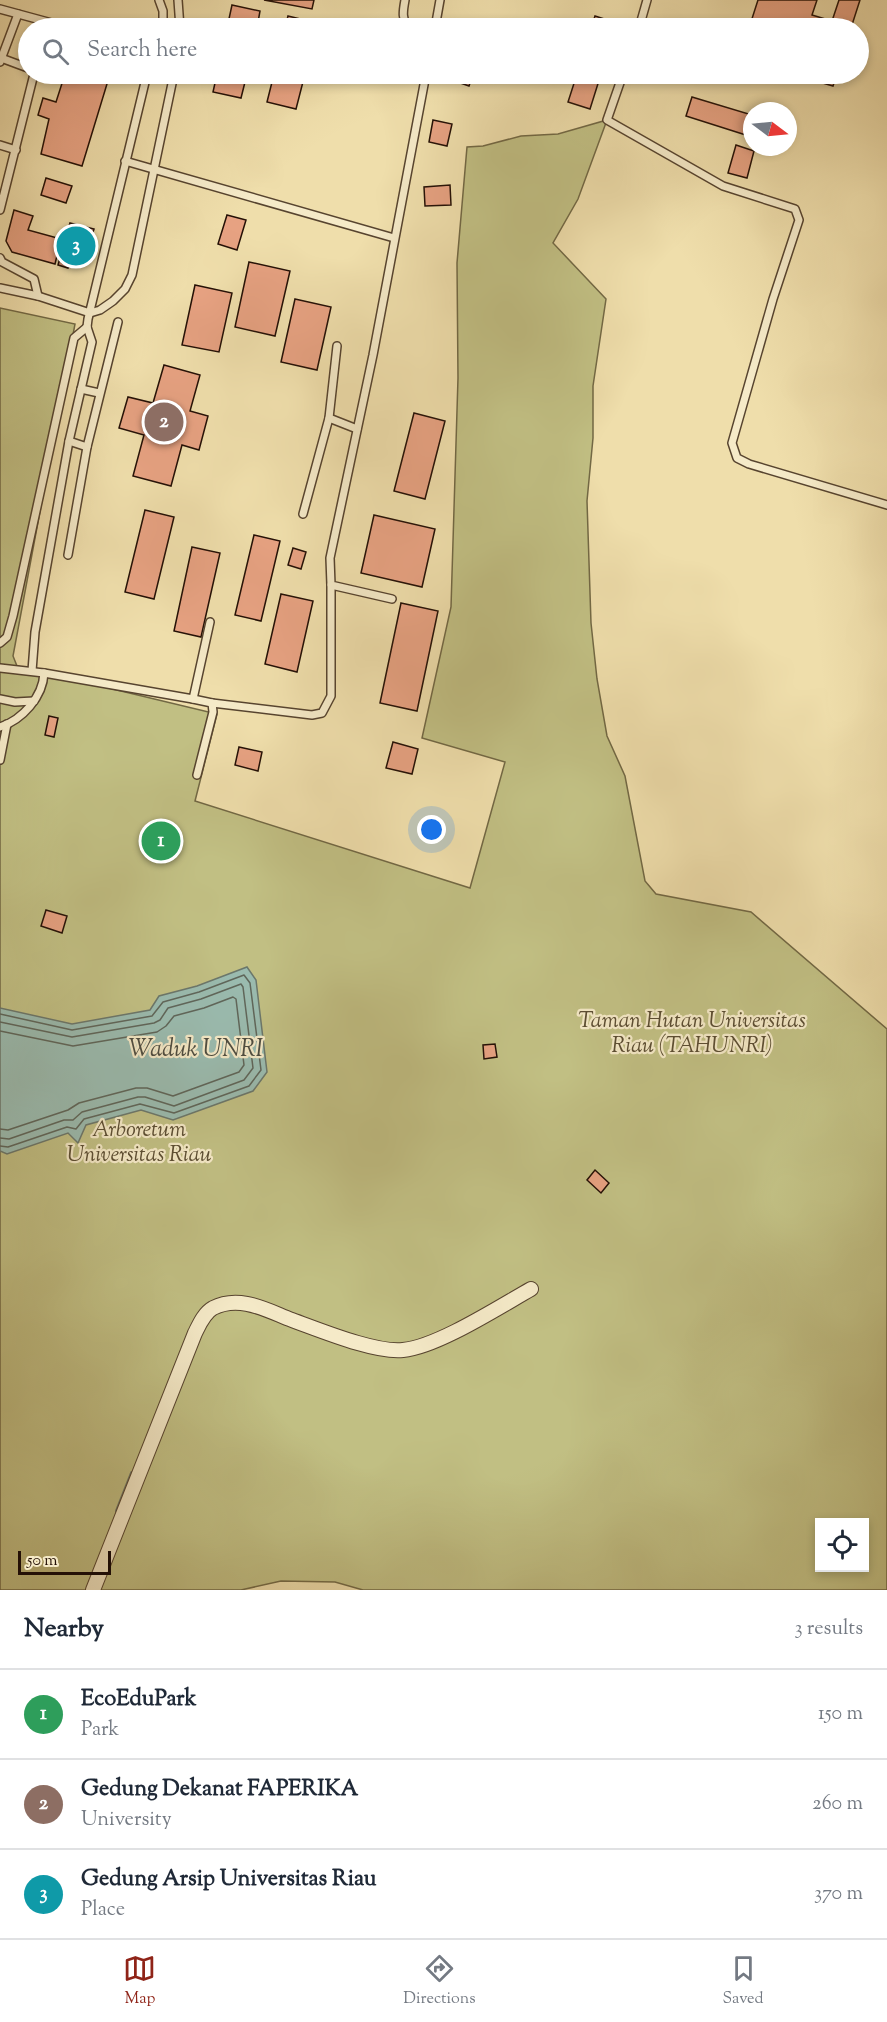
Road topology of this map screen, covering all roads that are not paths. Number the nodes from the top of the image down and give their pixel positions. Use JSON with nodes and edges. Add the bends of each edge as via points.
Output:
{"nodes":[{"id":1,"x":159,"y":0,"type":"edge"},
{"id":2,"x":166,"y":0,"type":"edge"},
{"id":3,"x":178,"y":0,"type":"edge"},
{"id":4,"x":405,"y":0,"type":"edge"},
{"id":5,"x":440,"y":0,"type":"edge"},
{"id":6,"x":647,"y":0,"type":"edge"},
{"id":7,"x":0,"y":9,"type":"edge"},
{"id":8,"x":163,"y":11,"type":"junction"},
{"id":9,"x":18,"y":14,"type":"junction"},
{"id":10,"x":33,"y":18,"type":"edge"},
{"id":11,"x":163,"y":18,"type":"edge"},
{"id":12,"x":179,"y":18,"type":"edge"},
{"id":13,"x":403,"y":18,"type":"edge"},
{"id":14,"x":437,"y":18,"type":"edge"},
{"id":15,"x":642,"y":18,"type":"edge"},
{"id":16,"x":1,"y":60,"type":"edge"},
{"id":17,"x":18,"y":65,"type":"edge"},
{"id":18,"x":32,"y":84,"type":"edge"},
{"id":19,"x":144,"y":84,"type":"edge"},
{"id":20,"x":172,"y":84,"type":"edge"},
{"id":21,"x":424,"y":84,"type":"edge"},
{"id":22,"x":620,"y":84,"type":"edge"},
{"id":23,"x":0,"y":145,"type":"edge"},
{"id":24,"x":16,"y":150,"type":"junction"},
{"id":25,"x":125,"y":161,"type":"junction"},
{"id":26,"x":154,"y":169,"type":"junction"},
{"id":27,"x":0,"y":210,"type":"edge"},
{"id":28,"x":394,"y":238,"type":"junction"},
{"id":29,"x":0,"y":258,"type":"edge"},
{"id":30,"x":0,"y":288,"type":"edge"},
{"id":31,"x":38,"y":297,"type":"junction"},
{"id":32,"x":90,"y":314,"type":"junction"},
{"id":33,"x":118,"y":322,"type":"dead end"},
{"id":34,"x":87,"y":327,"type":"junction"},
{"id":35,"x":337,"y":346,"type":"dead end"},
{"id":36,"x":81,"y":389,"type":"junction"},
{"id":37,"x":99,"y":393,"type":"junction"},
{"id":38,"x":329,"y":417,"type":"junction"},
{"id":39,"x":357,"y":429,"type":"junction"},
{"id":40,"x":69,"y":441,"type":"junction"},
{"id":41,"x":87,"y":447,"type":"junction"},
{"id":42,"x":887,"y":505,"type":"edge"},
{"id":43,"x":303,"y":514,"type":"dead end"},
{"id":44,"x":68,"y":555,"type":"dead end"},
{"id":45,"x":331,"y":585,"type":"junction"},
{"id":46,"x":393,"y":599,"type":"dead end"},
{"id":47,"x":210,"y":622,"type":"dead end"},
{"id":48,"x":0,"y":643,"type":"edge"},
{"id":49,"x":0,"y":668,"type":"edge"},
{"id":50,"x":32,"y":671,"type":"junction"},
{"id":51,"x":44,"y":673,"type":"junction"},
{"id":52,"x":0,"y":699,"type":"edge"},
{"id":53,"x":193,"y":699,"type":"junction"},
{"id":54,"x":33,"y":701,"type":"junction"},
{"id":55,"x":212,"y":704,"type":"junction"},
{"id":56,"x":4,"y":726,"type":"edge"},
{"id":57,"x":0,"y":760,"type":"edge"},
{"id":58,"x":197,"y":775,"type":"dead end"},
{"id":59,"x":531,"y":1288,"type":"dead end"},
{"id":60,"x":93,"y":1590,"type":"edge"}],
"edges":[{"from":1,"to":8,"type":"lane"},
{"from":2,"to":8,"type":"lane"},
{"from":3,"to":12,"type":"lane"},
{"from":4,"to":13,"type":"lane"},
{"from":5,"to":14,"type":"lane"},
{"from":6,"to":15,"type":"lane"},
{"from":7,"to":9,"type":"lane"},
{"from":8,"to":11,"type":"lane"},
{"from":9,"to":10,"type":"lane"},
{"from":9,"to":16,"type":"lane"},
{"from":16,"to":17,"type":"lane"},
{"from":18,"to":24,"type":"lane"},
{"from":19,"to":25,"type":"lane"},
{"from":20,"to":26,"type":"lane"},
{"from":21,"to":28,"type":"lane"},
{"from":22,"to":42,"type":"lane","via":[[607,120],[723,186],[798,213],[800,220],[732,443],[737,458]]},
{"from":23,"to":24,"type":"lane"},
{"from":24,"to":27,"type":"lane"},
{"from":25,"to":26,"type":"lane"},
{"from":25,"to":32,"type":"lane"},
{"from":26,"to":28,"type":"lane"},
{"from":26,"to":32,"type":"lane","via":[[132,275],[125,289]]},
{"from":28,"to":39,"type":"lane"},
{"from":29,"to":31,"type":"lane","via":[[34,279]]},
{"from":30,"to":31,"type":"lane"},
{"from":31,"to":32,"type":"lane"},
{"from":32,"to":34,"type":"lane"},
{"from":33,"to":37,"type":"lane"},
{"from":34,"to":36,"type":"lane","via":[[92,342]]},
{"from":34,"to":48,"type":"lane","via":[[74,338],[13,616],[7,637]]},
{"from":35,"to":38,"type":"lane"},
{"from":36,"to":37,"type":"lane"},
{"from":36,"to":40,"type":"lane"},
{"from":37,"to":41,"type":"lane"},
{"from":38,"to":39,"type":"lane"},
{"from":38,"to":43,"type":"lane"},
{"from":39,"to":45,"type":"lane","via":[[330,558]]},
{"from":40,"to":41,"type":"lane"},
{"from":40,"to":50,"type":"lane","via":[[35,632]]},
{"from":41,"to":44,"type":"lane"},
{"from":45,"to":46,"type":"lane"},
{"from":45,"to":55,"type":"lane","via":[[331,696],[322,713]]},
{"from":47,"to":53,"type":"lane"},
{"from":49,"to":50,"type":"lane"},
{"from":50,"to":51,"type":"lane"},
{"from":51,"to":53,"type":"lane"},
{"from":51,"to":54,"type":"lane","via":[[44,684]]},
{"from":52,"to":54,"type":"lane"},
{"from":53,"to":55,"type":"lane"},
{"from":54,"to":56,"type":"lane"},
{"from":55,"to":58,"type":"lane"},
{"from":56,"to":57,"type":"lane"},
{"from":59,"to":60,"type":"street","via":[[443,1336],[404,1350],[366,1344],[255,1305],[237,1303],[212,1308],[195,1333]]}]}
